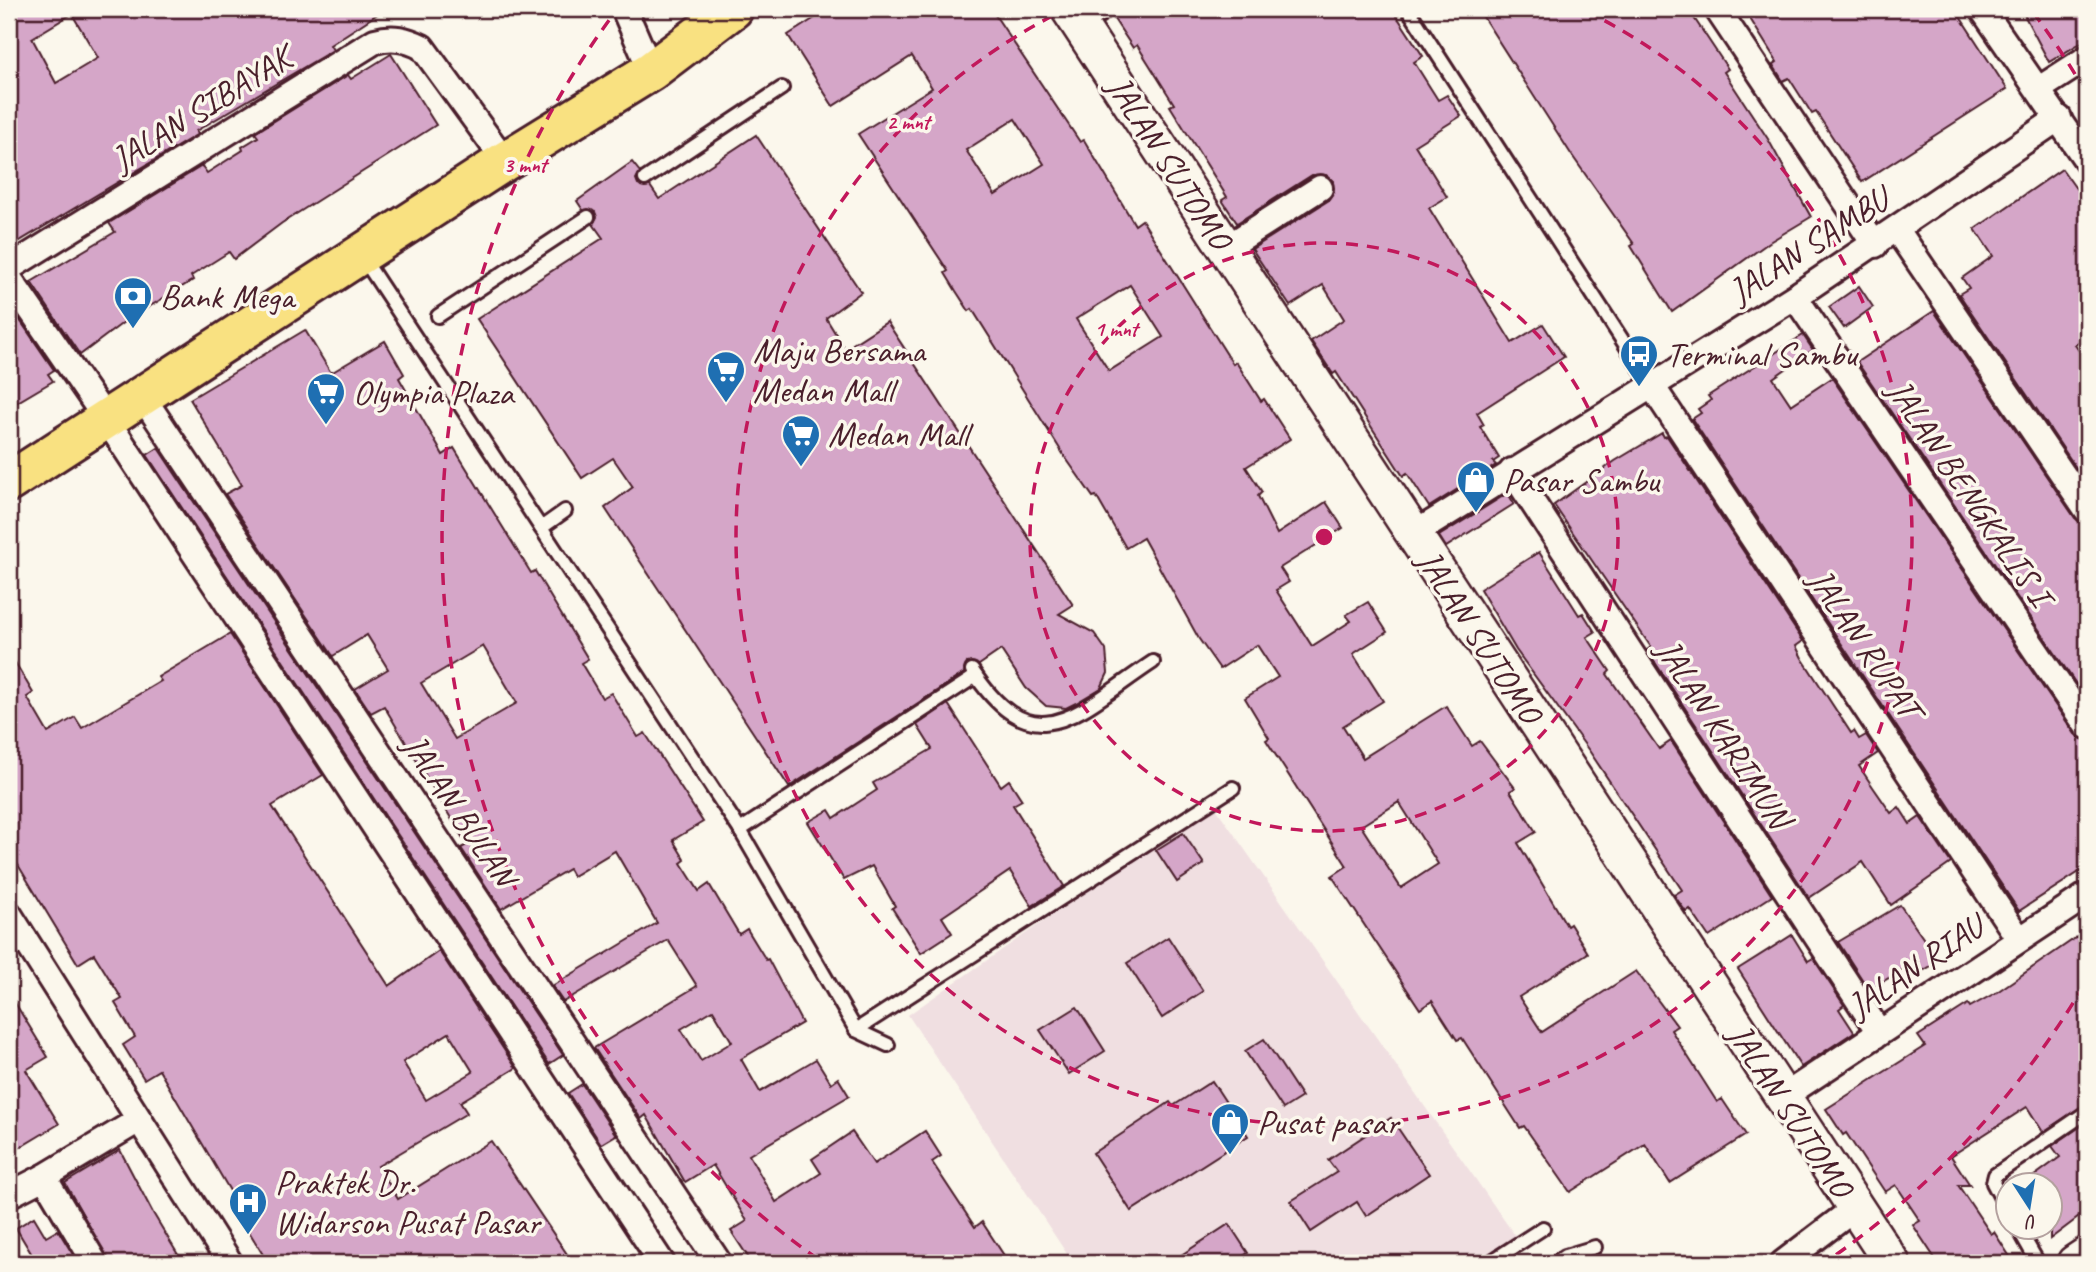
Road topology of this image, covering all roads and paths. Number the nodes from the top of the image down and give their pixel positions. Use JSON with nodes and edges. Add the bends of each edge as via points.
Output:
{"nodes":[{"id":1,"x":624,"y":9,"type":"edge"},
{"id":2,"x":733,"y":9,"type":"edge"},
{"id":3,"x":1408,"y":9,"type":"edge"},
{"id":4,"x":1717,"y":9,"type":"edge"},
{"id":5,"x":1982,"y":9,"type":"edge"},
{"id":6,"x":1082,"y":13,"type":"edge"},
{"id":7,"x":2087,"y":58,"type":"edge"},
{"id":8,"x":651,"y":71,"type":"junction"},
{"id":9,"x":782,"y":88,"type":"dead end"},
{"id":10,"x":2039,"y":89,"type":"junction"},
{"id":11,"x":2059,"y":118,"type":"junction"},
{"id":12,"x":505,"y":161,"type":"junction"},
{"id":13,"x":2087,"y":161,"type":"edge"},
{"id":14,"x":645,"y":179,"type":"dead end"},
{"id":15,"x":1320,"y":188,"type":"dead end"},
{"id":16,"x":588,"y":217,"type":"dead end"},
{"id":17,"x":1897,"y":230,"type":"junction"},
{"id":18,"x":1875,"y":245,"type":"junction"},
{"id":19,"x":1226,"y":248,"type":"junction"},
{"id":20,"x":362,"y":256,"type":"junction"},
{"id":21,"x":9,"y":268,"type":"edge"},
{"id":22,"x":9,"y":278,"type":"edge"},
{"id":23,"x":1795,"y":297,"type":"junction"},
{"id":24,"x":438,"y":316,"type":"dead end"},
{"id":25,"x":1652,"y":386,"type":"junction"},
{"id":26,"x":142,"y":396,"type":"junction"},
{"id":27,"x":106,"y":419,"type":"junction"},
{"id":28,"x":1512,"y":471,"type":"junction"},
{"id":29,"x":9,"y":482,"type":"edge"},
{"id":30,"x":2087,"y":510,"type":"edge"},
{"id":31,"x":565,"y":511,"type":"dead end"},
{"id":32,"x":541,"y":528,"type":"junction"},
{"id":33,"x":1414,"y":534,"type":"junction"},
{"id":34,"x":1153,"y":662,"type":"dead end"},
{"id":35,"x":2087,"y":726,"type":"edge"},
{"id":36,"x":1233,"y":788,"type":"dead end"},
{"id":37,"x":740,"y":830,"type":"junction"},
{"id":38,"x":2087,"y":895,"type":"edge"},
{"id":39,"x":9,"y":914,"type":"edge"},
{"id":40,"x":2019,"y":939,"type":"junction"},
{"id":41,"x":856,"y":1030,"type":"junction"},
{"id":42,"x":1879,"y":1032,"type":"junction"},
{"id":43,"x":888,"y":1045,"type":"dead end"},
{"id":44,"x":1783,"y":1097,"type":"junction"},
{"id":45,"x":2087,"y":1112,"type":"edge"},
{"id":46,"x":139,"y":1120,"type":"junction"},
{"id":47,"x":2001,"y":1170,"type":"edge"},
{"id":48,"x":44,"y":1177,"type":"junction"},
{"id":49,"x":9,"y":1195,"type":"edge"},
{"id":50,"x":1856,"y":1208,"type":"junction"},
{"id":51,"x":1543,"y":1228,"type":"dead end"},
{"id":52,"x":2025,"y":1240,"type":"edge"},
{"id":53,"x":1595,"y":1247,"type":"dead end"},
{"id":54,"x":2087,"y":1255,"type":"edge"},
{"id":55,"x":95,"y":1263,"type":"edge"},
{"id":56,"x":230,"y":1263,"type":"edge"},
{"id":57,"x":662,"y":1263,"type":"edge"},
{"id":58,"x":719,"y":1263,"type":"edge"},
{"id":59,"x":1489,"y":1263,"type":"edge"},
{"id":60,"x":1555,"y":1263,"type":"edge"},
{"id":61,"x":1783,"y":1263,"type":"edge"},
{"id":62,"x":1892,"y":1263,"type":"edge"},
{"id":63,"x":2038,"y":1263,"type":"edge"},
{"id":64,"x":2075,"y":1263,"type":"edge"}],
"edges":[{"from":1,"to":8,"type":"street"},
{"from":2,"to":8,"type":"main road"},
{"from":3,"to":25,"type":"lane"},
{"from":4,"to":18,"type":"street"},
{"from":5,"to":10,"type":"street"},
{"from":6,"to":19,"type":"main road","name":"JALAN SUTOMO"},
{"from":7,"to":10,"type":"street"},
{"from":8,"to":12,"type":"main road"},
{"from":9,"to":14,"type":"lane"},
{"from":10,"to":11,"type":"street"},
{"from":11,"to":13,"type":"street"},
{"from":11,"to":17,"type":"street","name":"JALAN SAMBU"},
{"from":12,"to":20,"type":"main road"},
{"from":12,"to":21,"type":"street","name":"JALAN SIBAYAK","via":[[422,47],[386,38]]},
{"from":15,"to":19,"type":"street"},
{"from":16,"to":24,"type":"lane"},
{"from":17,"to":18,"type":"street","name":"JALAN SAMBU"},
{"from":17,"to":30,"type":"street"},
{"from":18,"to":23,"type":"street","name":"JALAN SAMBU"},
{"from":19,"to":33,"type":"main road","name":"JALAN SUTOMO"},
{"from":20,"to":26,"type":"main road"},
{"from":20,"to":32,"type":"lane"},
{"from":22,"to":27,"type":"street"},
{"from":23,"to":25,"type":"street","name":"JALAN SAMBU"},
{"from":23,"to":35,"type":"street","name":"JALAN BENGKALIS I"},
{"from":25,"to":28,"type":"street","name":"JALAN SAMBU"},
{"from":25,"to":40,"type":"street","name":"JALAN RUPAT"},
{"from":26,"to":27,"type":"main road"},
{"from":26,"to":58,"type":"street","name":"JALAN BULAN"},
{"from":27,"to":29,"type":"main road"},
{"from":27,"to":57,"type":"street"},
{"from":28,"to":33,"type":"street","name":"JALAN SAMBU"},
{"from":28,"to":42,"type":"street","name":"JALAN KARIMUN"},
{"from":31,"to":32,"type":"lane"},
{"from":32,"to":37,"type":"lane"},
{"from":33,"to":44,"type":"main road","name":"JALAN SUTOMO"},
{"from":34,"to":37,"type":"lane","via":[[1066,720],[1047,724],[1027,723],[1009,715],[973,673]]},
{"from":36,"to":41,"type":"lane"},
{"from":37,"to":41,"type":"lane"},
{"from":38,"to":40,"type":"street","name":"JALAN RIAU"},
{"from":39,"to":46,"type":"street"},
{"from":40,"to":42,"type":"street","name":"JALAN RIAU"},
{"from":41,"to":43,"type":"lane"},
{"from":42,"to":44,"type":"street","name":"JALAN RIAU"},
{"from":44,"to":50,"type":"main road","name":"JALAN SUTOMO"},
{"from":45,"to":47,"type":"lane"},
{"from":46,"to":48,"type":"street"},
{"from":46,"to":56,"type":"street"},
{"from":48,"to":49,"type":"street"},
{"from":48,"to":55,"type":"street"},
{"from":50,"to":61,"type":"street"},
{"from":50,"to":62,"type":"main road","name":"JALAN SUTOMO"},
{"from":51,"to":59,"type":"lane"},
{"from":52,"to":63,"type":"lane"},
{"from":53,"to":60,"type":"lane"},
{"from":54,"to":64,"type":"main road"}]}
